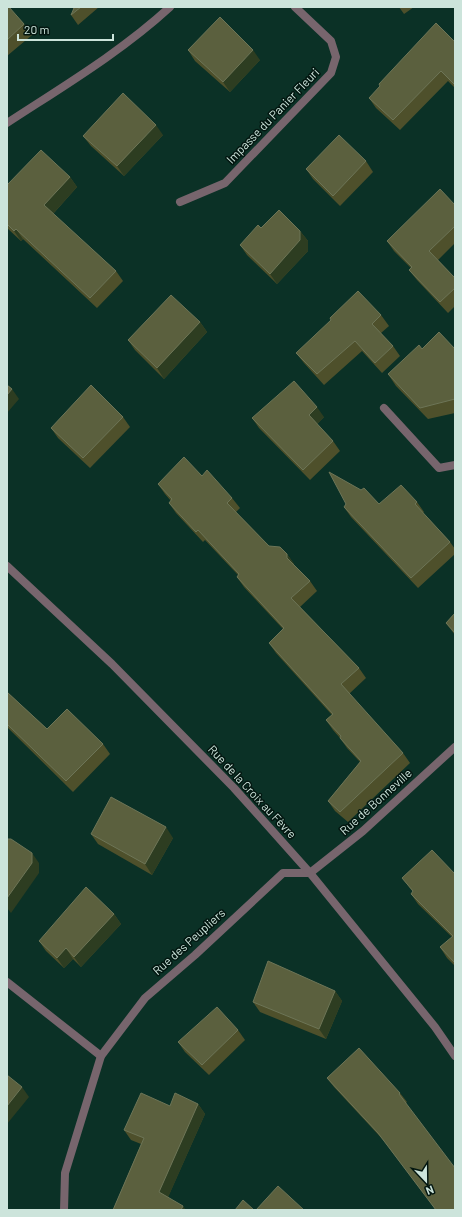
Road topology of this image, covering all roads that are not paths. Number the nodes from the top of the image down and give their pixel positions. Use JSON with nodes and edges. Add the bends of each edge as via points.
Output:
{"nodes":[{"id":1,"x":170,"y":7,"type":"edge"},
{"id":2,"x":295,"y":7,"type":"edge"},
{"id":3,"x":7,"y":123,"type":"edge"},
{"id":4,"x":180,"y":202,"type":"dead end"},
{"id":5,"x":384,"y":408,"type":"dead end"},
{"id":6,"x":455,"y":465,"type":"edge"},
{"id":7,"x":7,"y":566,"type":"edge"},
{"id":8,"x":455,"y":747,"type":"edge"},
{"id":9,"x":310,"y":873,"type":"junction"},
{"id":10,"x":7,"y":982,"type":"edge"},
{"id":11,"x":101,"y":1056,"type":"junction"},
{"id":12,"x":455,"y":1056,"type":"edge"},
{"id":13,"x":64,"y":1210,"type":"edge"}],
"edges":[{"from":1,"to":3,"type":"street","via":[[148,27],[88,70]]},
{"from":2,"to":4,"type":"street","name":"Impasse du Panier Fleuri","via":[[331,41],[336,57],[331,73],[225,182]]},
{"from":5,"to":6,"type":"street","via":[[439,468]]},
{"from":7,"to":9,"type":"street","name":"Rue de la Croix au Fèvre","via":[[112,664],[234,788]]},
{"from":8,"to":9,"type":"street","name":"Rue de Bonneville","via":[[364,831]]},
{"from":9,"to":11,"type":"street","name":"Rue des Peupliers","via":[[283,873],[266,887],[195,955],[144,998]]},
{"from":9,"to":12,"type":"street","name":"Rue de la Croix au Fèvre","via":[[435,1027]]},
{"from":10,"to":11,"type":"street"},
{"from":11,"to":13,"type":"street","name":"Rue des Peupliers","via":[[65,1173]]}]}
